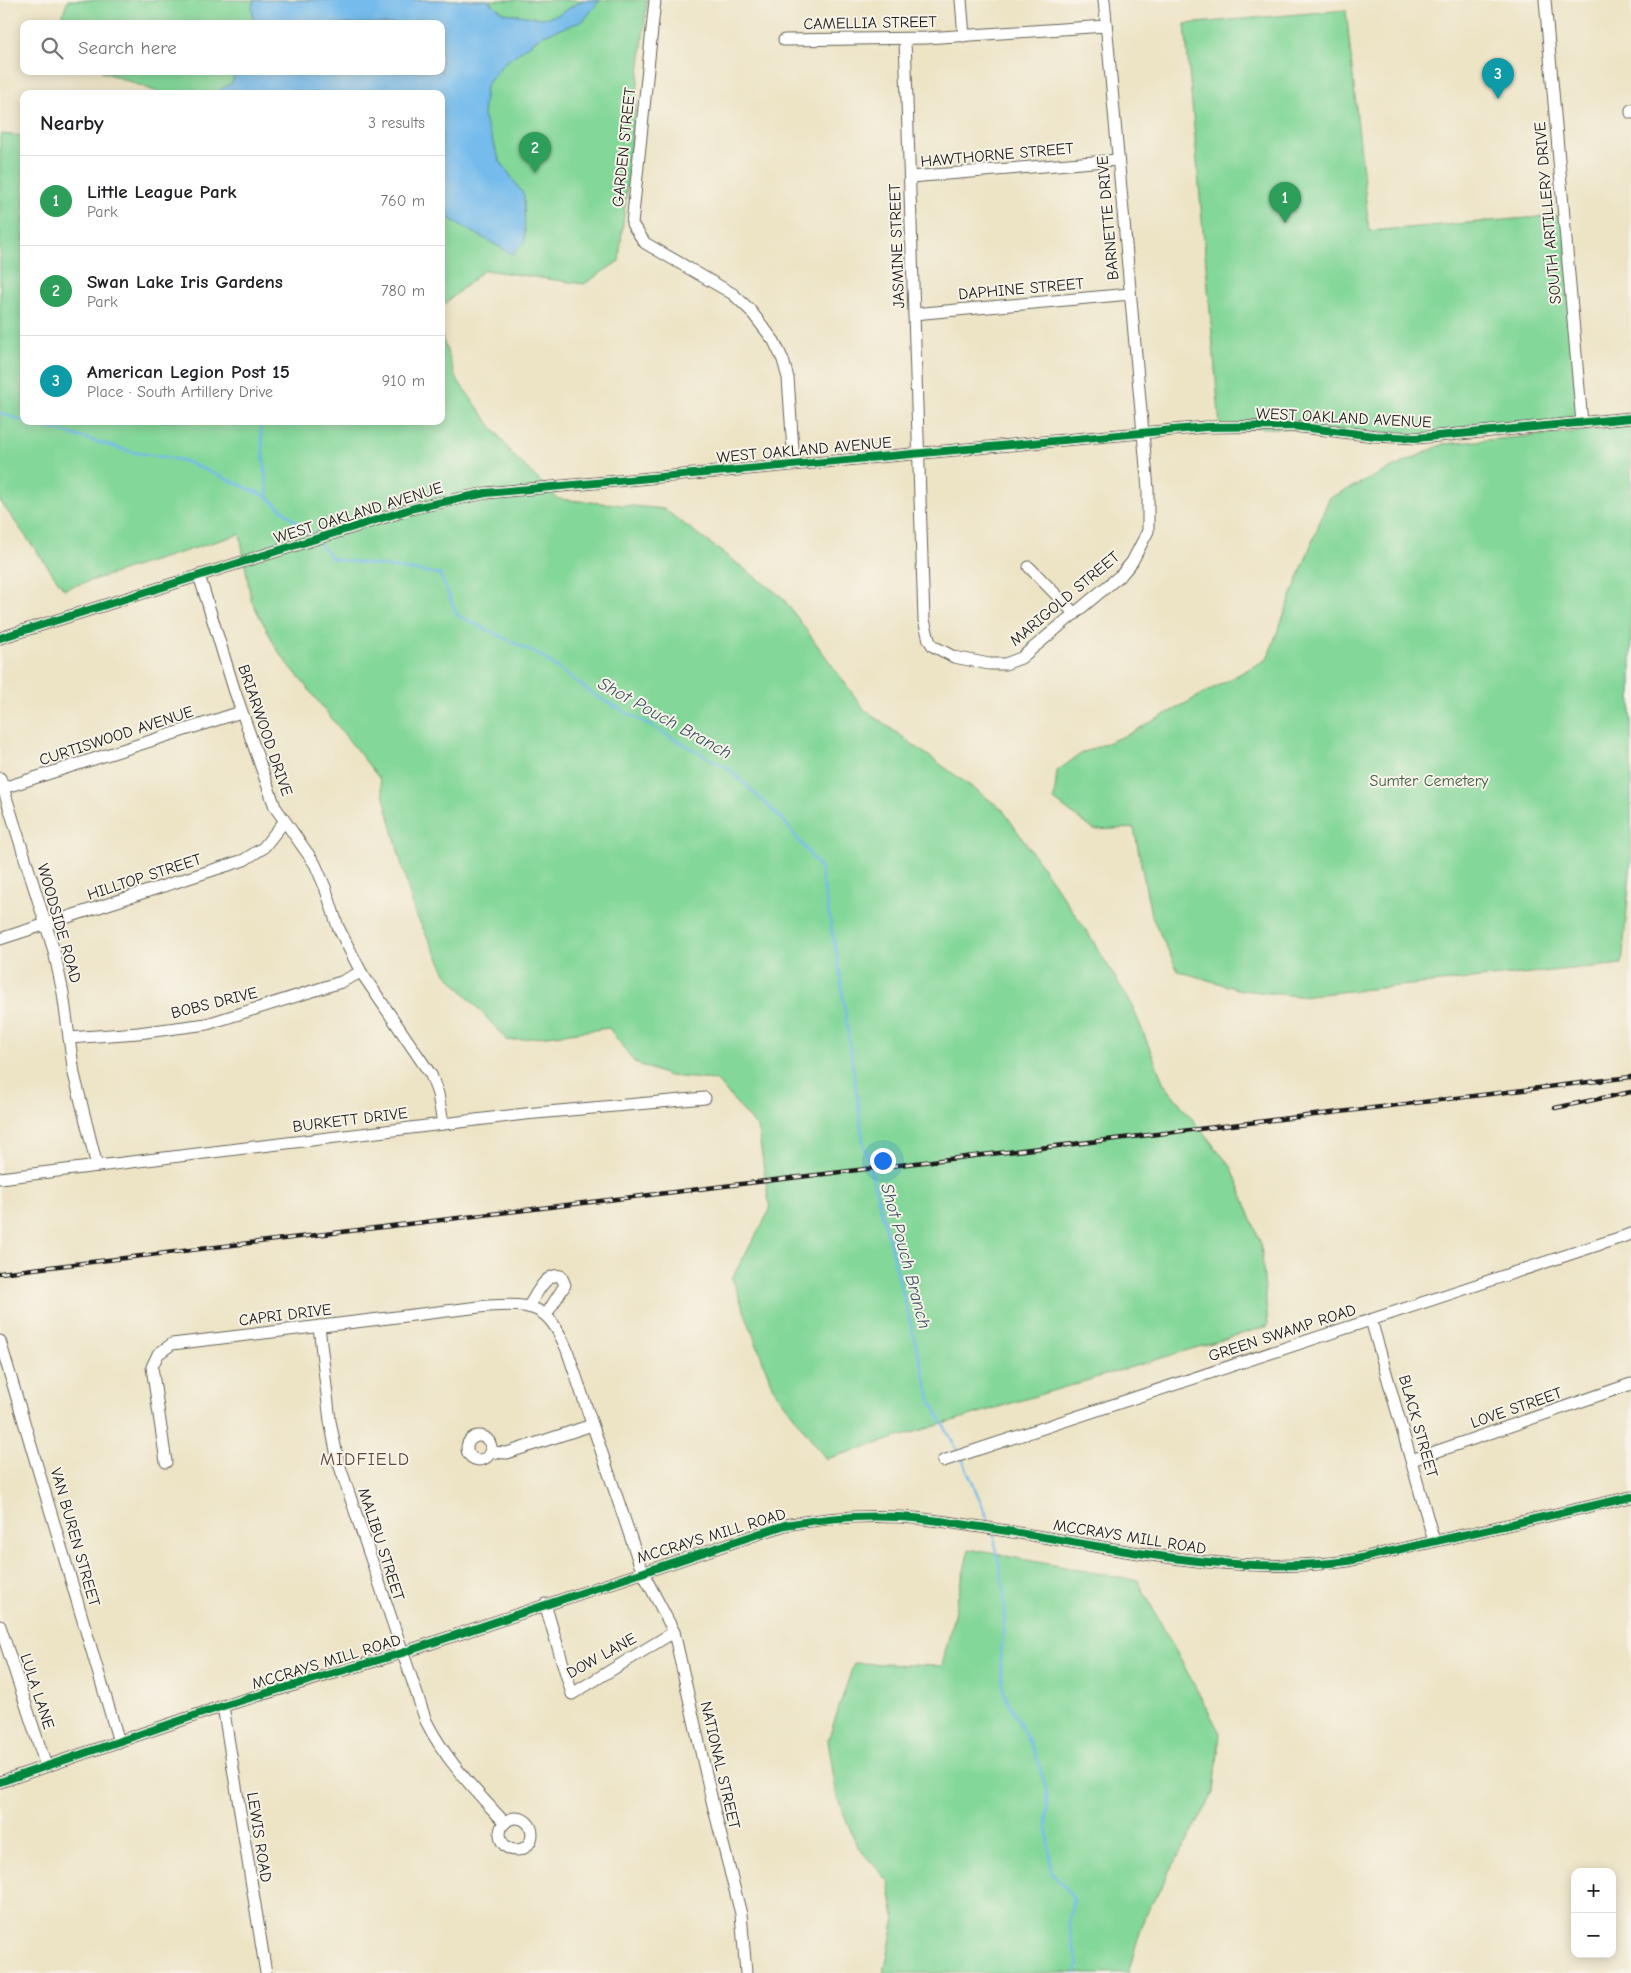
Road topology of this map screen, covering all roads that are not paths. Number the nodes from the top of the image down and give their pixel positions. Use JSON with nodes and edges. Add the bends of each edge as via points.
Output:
{"nodes":[{"id":1,"x":655,"y":0,"type":"edge"},
{"id":2,"x":962,"y":0,"type":"edge"},
{"id":3,"x":1104,"y":0,"type":"edge"},
{"id":4,"x":1545,"y":0,"type":"edge"},
{"id":5,"x":1106,"y":26,"type":"junction"},
{"id":6,"x":964,"y":36,"type":"junction"},
{"id":7,"x":905,"y":39,"type":"junction"},
{"id":8,"x":784,"y":40,"type":"dead end"},
{"id":9,"x":1118,"y":160,"type":"junction"},
{"id":10,"x":910,"y":177,"type":"junction"},
{"id":11,"x":1130,"y":294,"type":"junction"},
{"id":12,"x":914,"y":314,"type":"junction"},
{"id":13,"x":1631,"y":418,"type":"edge"},
{"id":14,"x":1582,"y":423,"type":"junction"},
{"id":15,"x":1143,"y":433,"type":"junction"},
{"id":16,"x":920,"y":452,"type":"junction"},
{"id":17,"x":794,"y":464,"type":"junction"},
{"id":18,"x":1028,"y":567,"type":"dead end"},
{"id":19,"x":198,"y":575,"type":"junction"},
{"id":20,"x":1076,"y":614,"type":"junction"},
{"id":21,"x":0,"y":638,"type":"edge"},
{"id":22,"x":241,"y":712,"type":"junction"},
{"id":23,"x":1,"y":785,"type":"edge"},
{"id":24,"x":284,"y":822,"type":"junction"},
{"id":25,"x":46,"y":924,"type":"junction"},
{"id":26,"x":0,"y":939,"type":"edge"},
{"id":27,"x":361,"y":972,"type":"junction"},
{"id":28,"x":68,"y":1038,"type":"junction"},
{"id":29,"x":705,"y":1098,"type":"dead end"},
{"id":30,"x":443,"y":1124,"type":"junction"},
{"id":31,"x":97,"y":1166,"type":"junction"},
{"id":32,"x":0,"y":1178,"type":"edge"},
{"id":33,"x":1631,"y":1234,"type":"edge"},
{"id":34,"x":528,"y":1308,"type":"junction"},
{"id":35,"x":546,"y":1315,"type":"junction"},
{"id":36,"x":1371,"y":1320,"type":"junction"},
{"id":37,"x":319,"y":1326,"type":"junction"},
{"id":38,"x":0,"y":1341,"type":"edge"},
{"id":39,"x":1631,"y":1384,"type":"edge"},
{"id":40,"x":592,"y":1424,"type":"junction"},
{"id":41,"x":490,"y":1452,"type":"dead end"},
{"id":42,"x":1412,"y":1460,"type":"junction"},
{"id":43,"x":943,"y":1461,"type":"dead end"},
{"id":44,"x":166,"y":1462,"type":"dead end"},
{"id":45,"x":1631,"y":1496,"type":"edge"},
{"id":46,"x":1434,"y":1541,"type":"junction"},
{"id":47,"x":642,"y":1571,"type":"junction"},
{"id":48,"x":544,"y":1604,"type":"junction"},
{"id":49,"x":0,"y":1626,"type":"edge"},
{"id":50,"x":674,"y":1632,"type":"junction"},
{"id":51,"x":402,"y":1653,"type":"junction"},
{"id":52,"x":222,"y":1706,"type":"junction"},
{"id":53,"x":119,"y":1742,"type":"junction"},
{"id":54,"x":46,"y":1766,"type":"junction"},
{"id":55,"x":0,"y":1782,"type":"edge"},
{"id":56,"x":504,"y":1823,"type":"dead end"},
{"id":57,"x":266,"y":1973,"type":"edge"},
{"id":58,"x":746,"y":1973,"type":"edge"}],
"edges":[{"from":1,"to":17,"type":"street","name":"GARDEN STREET","via":[[632,224],[645,243],[733,294],[774,341],[788,378]]},
{"from":2,"to":6,"type":"street"},
{"from":3,"to":5,"type":"street","name":"BARNETTE DRIVE"},
{"from":4,"to":14,"type":"street","name":"SOUTH ARTILLERY DRIVE"},
{"from":5,"to":6,"type":"street","name":"CAMELLIA STREET"},
{"from":5,"to":9,"type":"street","name":"BARNETTE DRIVE"},
{"from":6,"to":7,"type":"street","name":"CAMELLIA STREET"},
{"from":7,"to":8,"type":"street","name":"CAMELLIA STREET"},
{"from":7,"to":10,"type":"street","name":"JASMINE STREET"},
{"from":9,"to":10,"type":"street","name":"HAWTHORNE STREET"},
{"from":9,"to":11,"type":"street","name":"BARNETTE DRIVE"},
{"from":10,"to":12,"type":"street","name":"JASMINE STREET"},
{"from":11,"to":12,"type":"street","name":"DAPHINE STREET"},
{"from":11,"to":15,"type":"street","name":"BARNETTE DRIVE"},
{"from":12,"to":16,"type":"street","name":"JASMINE STREET"},
{"from":13,"to":14,"type":"street","name":"WEST OAKLAND AVENUE"},
{"from":14,"to":15,"type":"street","name":"WEST OAKLAND AVENUE","via":[[1416,438],[1270,425]]},
{"from":15,"to":16,"type":"street","name":"WEST OAKLAND AVENUE"},
{"from":15,"to":20,"type":"street","name":"MARIGOLD STREET","via":[[1150,510],[1148,531],[1138,553],[1122,574]]},
{"from":16,"to":17,"type":"street","name":"WEST OAKLAND AVENUE"},
{"from":16,"to":20,"type":"street","name":"MARIGOLD STREET","via":[[924,620],[933,646],[954,657],[1005,664],[1025,656]]},
{"from":17,"to":19,"type":"street","name":"WEST OAKLAND AVENUE","via":[[486,493],[435,502]]},
{"from":18,"to":20,"type":"street"},
{"from":19,"to":21,"type":"street","name":"WEST OAKLAND AVENUE"},
{"from":19,"to":22,"type":"street","name":"BRIARWOOD DRIVE"},
{"from":22,"to":23,"type":"street","name":"CURTISWOOD AVENUE"},
{"from":22,"to":24,"type":"street","name":"BRIARWOOD DRIVE","via":[[269,794]]},
{"from":23,"to":25,"type":"street","name":"WOODSIDE ROAD"},
{"from":24,"to":25,"type":"street","name":"HILLTOP STREET","via":[[263,848],[244,860]]},
{"from":24,"to":27,"type":"street","name":"BRIARWOOD DRIVE","via":[[320,874],[338,927]]},
{"from":25,"to":26,"type":"street","name":"HILLTOP STREET"},
{"from":25,"to":28,"type":"street","name":"WOODSIDE ROAD","via":[[63,993]]},
{"from":27,"to":28,"type":"street","name":"BOBS DRIVE","via":[[342,982],[207,1024]]},
{"from":27,"to":30,"type":"street","name":"BRIARWOOD DRIVE","via":[[431,1075]]},
{"from":28,"to":31,"type":"street","name":"WOODSIDE ROAD"},
{"from":29,"to":30,"type":"street","name":"BURKETT DRIVE"},
{"from":30,"to":31,"type":"street","name":"BURKETT DRIVE"},
{"from":31,"to":32,"type":"street","name":"BURKETT DRIVE"},
{"from":33,"to":36,"type":"street","name":"GREEN SWAMP ROAD"},
{"from":34,"to":35,"type":"street","name":"CAPRI DRIVE"},
{"from":34,"to":35,"type":"street","via":[[548,1279],[561,1276],[565,1285]]},
{"from":34,"to":37,"type":"street","name":"CAPRI DRIVE","via":[[488,1306]]},
{"from":35,"to":40,"type":"street","via":[[556,1326],[567,1350]]},
{"from":36,"to":42,"type":"street","name":"BLACK STREET"},
{"from":36,"to":43,"type":"street","name":"GREEN SWAMP ROAD"},
{"from":37,"to":44,"type":"street","name":"CAPRI DRIVE","via":[[183,1342],[164,1349],[153,1360],[152,1367]]},
{"from":37,"to":51,"type":"street","name":"MALIBU STREET","via":[[338,1461]]},
{"from":38,"to":53,"type":"street","name":"VAN BUREN STREET"},
{"from":39,"to":42,"type":"street","name":"LOVE STREET"},
{"from":40,"to":41,"type":"street","via":[[507,1454]]},
{"from":40,"to":47,"type":"street"},
{"from":42,"to":46,"type":"street","name":"BLACK STREET"},
{"from":45,"to":46,"type":"street","name":"MCCRAYS MILL ROAD"},
{"from":46,"to":47,"type":"street","name":"MCCRAYS MILL ROAD","via":[[1348,1561],[1311,1566],[1254,1566],[1202,1562],[962,1524],[899,1517],[836,1517],[762,1531]]},
{"from":47,"to":48,"type":"street","name":"MCCRAYS MILL ROAD"},
{"from":47,"to":50,"type":"street","name":"NATIONAL STREET"},
{"from":48,"to":50,"type":"street","name":"DOW LANE","via":[[572,1694]]},
{"from":48,"to":51,"type":"street","name":"MCCRAYS MILL ROAD"},
{"from":49,"to":54,"type":"street","name":"LULA LANE"},
{"from":50,"to":58,"type":"street","name":"NATIONAL STREET","via":[[741,1914]]},
{"from":51,"to":52,"type":"street","name":"MCCRAYS MILL ROAD"},
{"from":51,"to":56,"type":"street","name":"MALIBU STREET","via":[[426,1721],[441,1749],[455,1770]]},
{"from":52,"to":53,"type":"street","name":"MCCRAYS MILL ROAD"},
{"from":52,"to":57,"type":"street","name":"LEWIS ROAD"},
{"from":53,"to":54,"type":"street","name":"MCCRAYS MILL ROAD"},
{"from":54,"to":55,"type":"street","name":"MCCRAYS MILL ROAD"}]}
